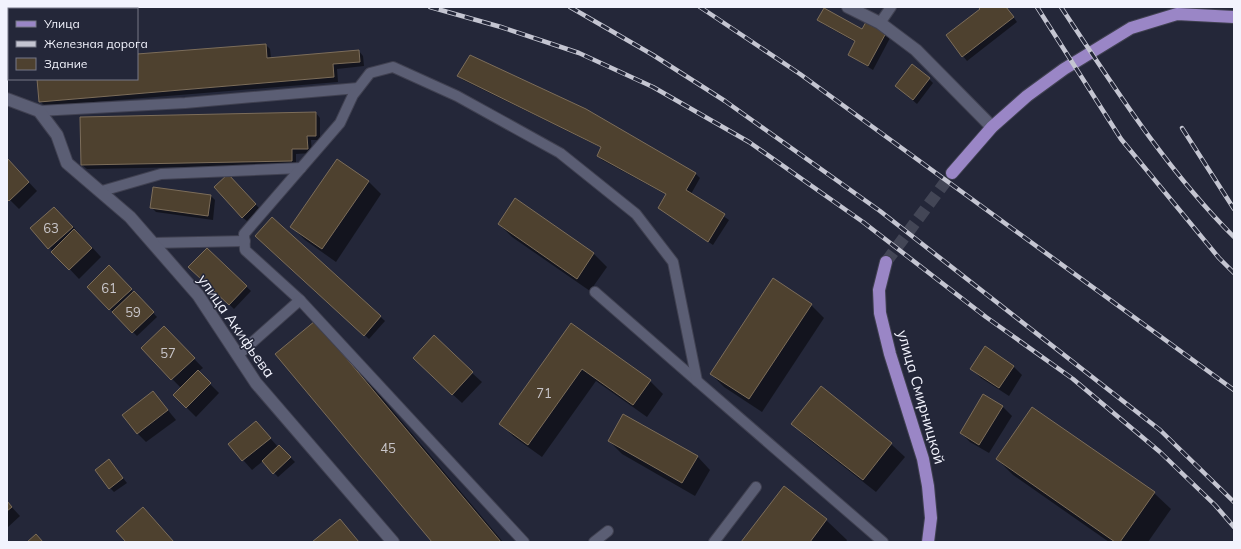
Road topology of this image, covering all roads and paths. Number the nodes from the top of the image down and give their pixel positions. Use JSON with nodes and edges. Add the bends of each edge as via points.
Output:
{"nodes":[{"id":1,"x":848,"y":7,"type":"edge"},
{"id":2,"x":892,"y":7,"type":"edge"},
{"id":3,"x":1234,"y":18,"type":"edge"},
{"id":4,"x":880,"y":23,"type":"junction"},
{"id":5,"x":358,"y":88,"type":"junction"},
{"id":6,"x":7,"y":99,"type":"edge"},
{"id":7,"x":39,"y":111,"type":"junction"},
{"id":8,"x":992,"y":127,"type":"junction"},
{"id":9,"x":301,"y":168,"type":"junction"},
{"id":10,"x":952,"y":174,"type":"tunnel mouth"},
{"id":11,"x":102,"y":191,"type":"junction"},
{"id":12,"x":245,"y":241,"type":"junction"},
{"id":13,"x":152,"y":243,"type":"junction"},
{"id":14,"x":886,"y":262,"type":"tunnel mouth"},
{"id":15,"x":595,"y":292,"type":"dead end"},
{"id":16,"x":300,"y":300,"type":"junction"},
{"id":17,"x":238,"y":355,"type":"junction"},
{"id":18,"x":697,"y":381,"type":"junction"},
{"id":19,"x":756,"y":487,"type":"dead end"},
{"id":20,"x":608,"y":531,"type":"dead end"},
{"id":21,"x":393,"y":542,"type":"edge"},
{"id":22,"x":524,"y":542,"type":"edge"},
{"id":23,"x":594,"y":542,"type":"edge"},
{"id":24,"x":714,"y":542,"type":"edge"},
{"id":25,"x":883,"y":542,"type":"edge"},
{"id":26,"x":928,"y":542,"type":"edge"}],
"edges":[{"from":1,"to":4,"type":"street"},
{"from":2,"to":4,"type":"lane"},
{"from":3,"to":8,"type":"main road","via":[[1177,14],[1131,28],[1064,69],[1027,96]]},
{"from":4,"to":8,"type":"street","via":[[916,50]]},
{"from":5,"to":7,"type":"lane","via":[[185,103]]},
{"from":5,"to":9,"type":"lane","via":[[340,123]]},
{"from":5,"to":18,"type":"lane","via":[[370,73],[393,67],[457,96],[560,153],[636,214],[673,262]]},
{"from":6,"to":7,"type":"street"},
{"from":7,"to":11,"type":"street","name":"улица Акифьева","via":[[57,135],[67,163]]},
{"from":8,"to":10,"type":"main road"},
{"from":9,"to":11,"type":"lane","via":[[160,174]]},
{"from":9,"to":12,"type":"lane","via":[[244,234]]},
{"from":11,"to":13,"type":"street","name":"улица Акифьева","via":[[130,217]]},
{"from":12,"to":13,"type":"lane"},
{"from":12,"to":16,"type":"lane","via":[[245,250]]},
{"from":13,"to":17,"type":"street","name":"улица Акифьева","via":[[198,295]]},
{"from":14,"to":26,"type":"main road","name":"улица Смирницкой","via":[[879,290],[880,313],[923,459],[931,518]]},
{"from":15,"to":18,"type":"lane"},
{"from":16,"to":17,"type":"lane"},
{"from":16,"to":22,"type":"lane"},
{"from":17,"to":21,"type":"street","name":"улица Акифьева","via":[[256,383]]},
{"from":18,"to":25,"type":"lane"},
{"from":19,"to":24,"type":"lane"},
{"from":20,"to":23,"type":"lane"}]}
